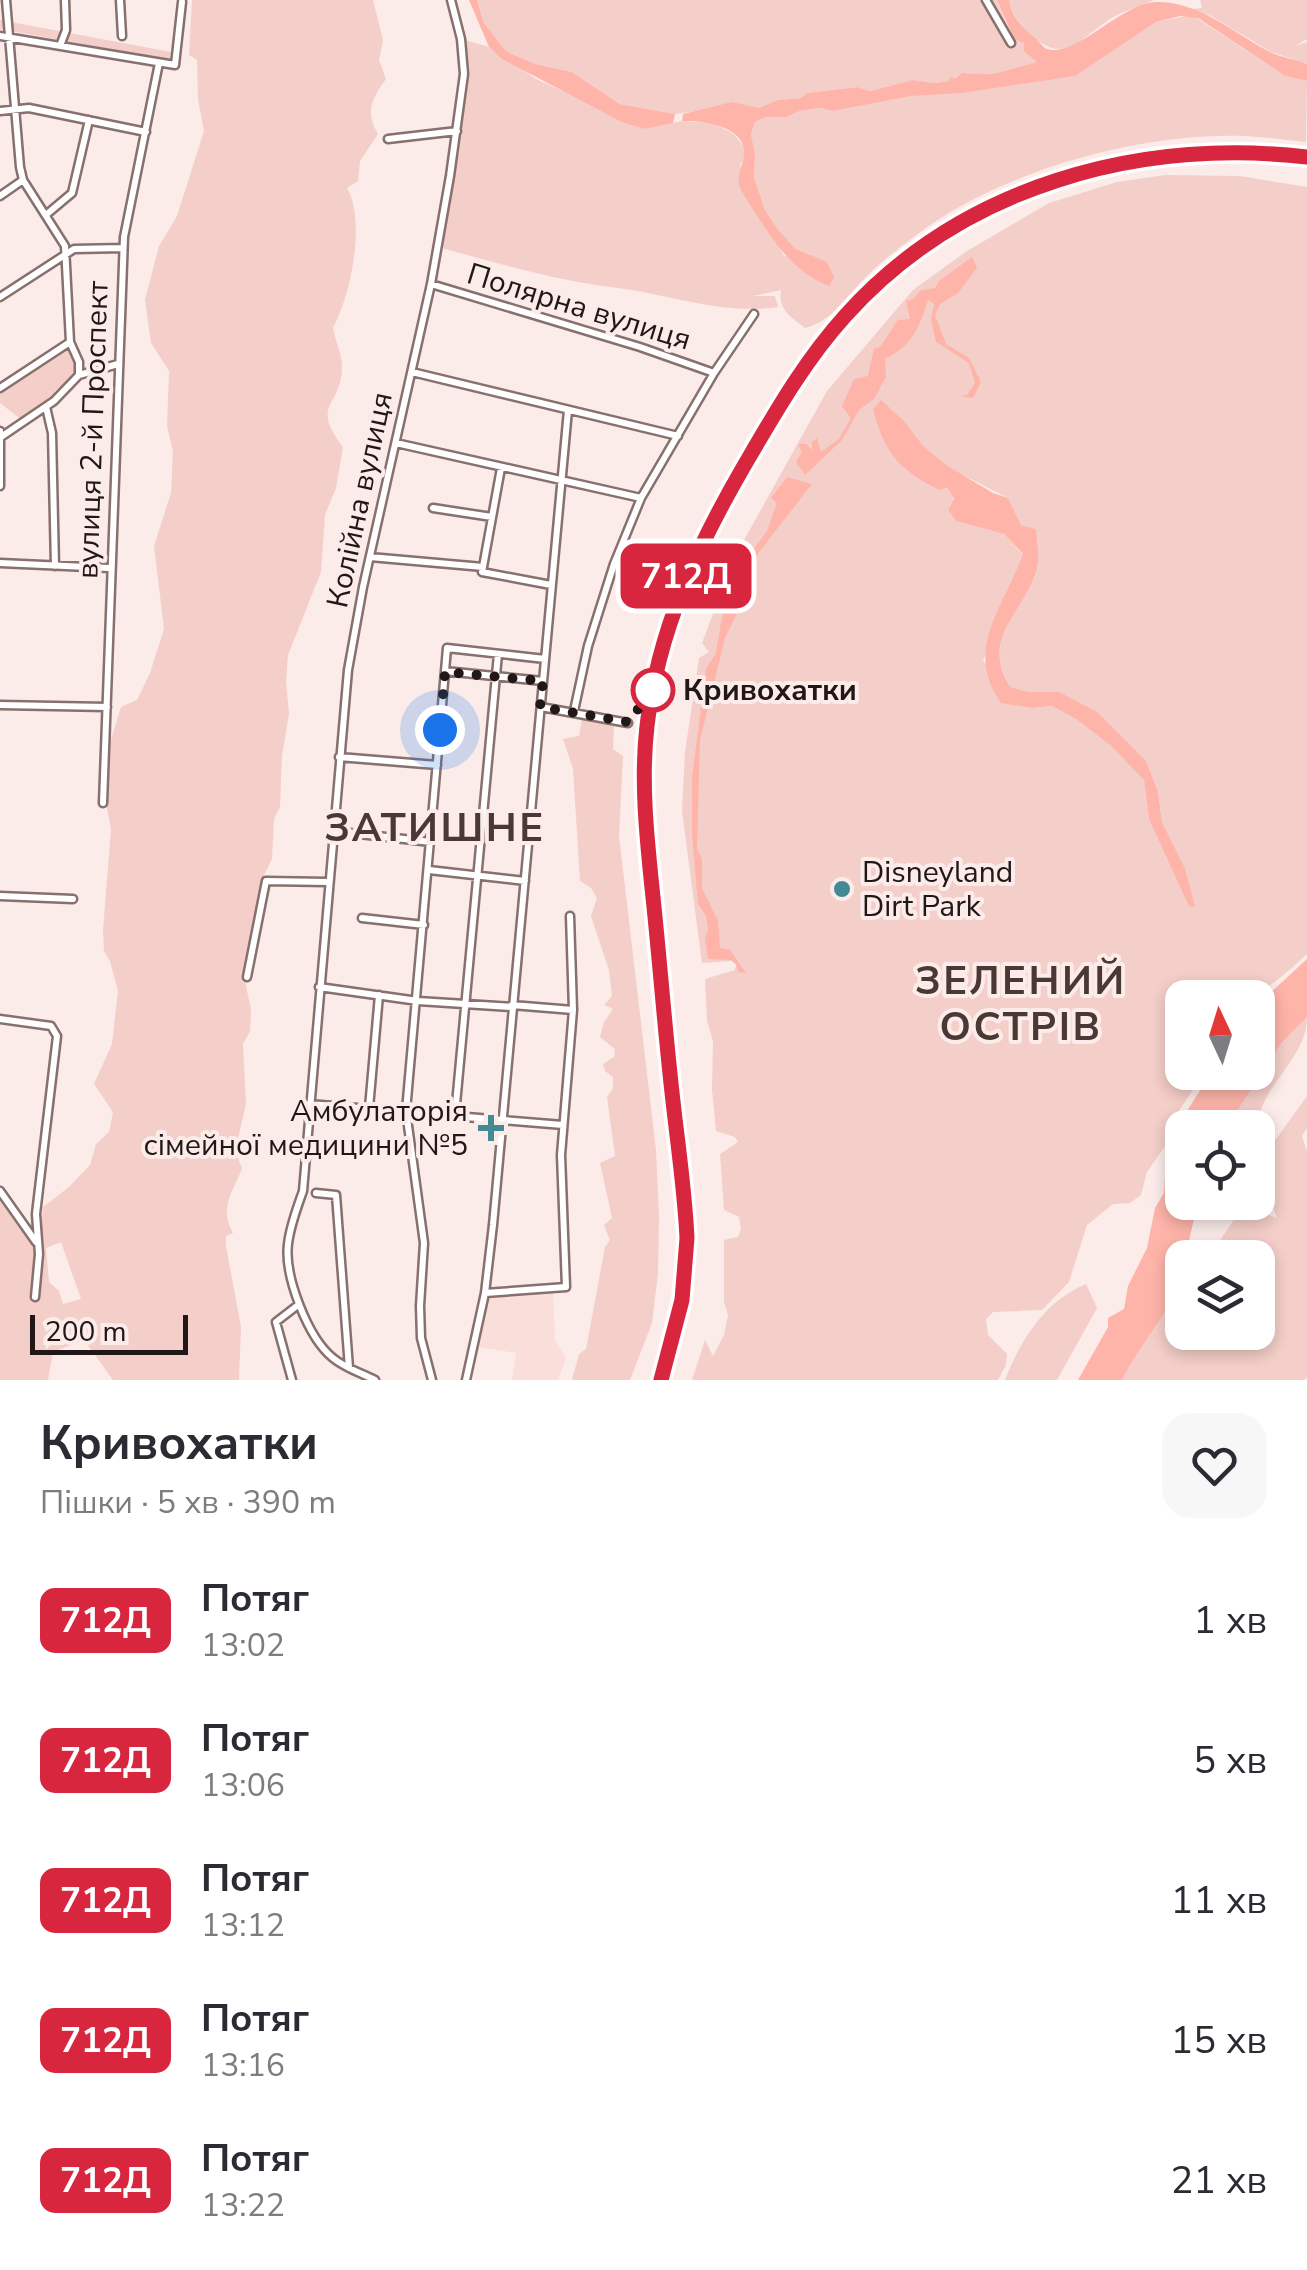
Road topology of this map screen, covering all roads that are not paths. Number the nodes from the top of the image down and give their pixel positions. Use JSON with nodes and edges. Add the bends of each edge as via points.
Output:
{"nodes":[{"id":1,"x":6,"y":0,"type":"edge"},
{"id":2,"x":65,"y":0,"type":"edge"},
{"id":3,"x":120,"y":0,"type":"edge"},
{"id":4,"x":451,"y":0,"type":"edge"},
{"id":5,"x":986,"y":0,"type":"edge"},
{"id":6,"x":182,"y":2,"type":"edge"},
{"id":7,"x":0,"y":36,"type":"edge"},
{"id":8,"x":122,"y":36,"type":"dead end"},
{"id":9,"x":10,"y":38,"type":"junction"},
{"id":10,"x":1011,"y":43,"type":"dead end"},
{"id":11,"x":60,"y":46,"type":"junction"},
{"id":12,"x":159,"y":63,"type":"junction"},
{"id":13,"x":16,"y":108,"type":"junction"},
{"id":14,"x":0,"y":111,"type":"edge"},
{"id":15,"x":89,"y":120,"type":"junction"},
{"id":16,"x":456,"y":131,"type":"junction"},
{"id":17,"x":146,"y":132,"type":"junction"},
{"id":18,"x":388,"y":139,"type":"dead end"},
{"id":19,"x":23,"y":180,"type":"junction"},
{"id":20,"x":0,"y":196,"type":"edge"},
{"id":21,"x":47,"y":214,"type":"junction"},
{"id":22,"x":124,"y":248,"type":"junction"},
{"id":23,"x":66,"y":254,"type":"junction"},
{"id":24,"x":430,"y":284,"type":"junction"},
{"id":25,"x":0,"y":296,"type":"edge"},
{"id":26,"x":754,"y":314,"type":"dead end"},
{"id":27,"x":70,"y":342,"type":"junction"},
{"id":28,"x":118,"y":364,"type":"junction"},
{"id":29,"x":412,"y":372,"type":"junction"},
{"id":30,"x":79,"y":374,"type":"junction"},
{"id":31,"x":714,"y":374,"type":"junction"},
{"id":32,"x":0,"y":388,"type":"edge"},
{"id":33,"x":46,"y":406,"type":"junction"},
{"id":34,"x":568,"y":410,"type":"junction"},
{"id":35,"x":0,"y":434,"type":"edge"},
{"id":36,"x":678,"y":436,"type":"junction"},
{"id":37,"x":396,"y":443,"type":"junction"},
{"id":38,"x":501,"y":468,"type":"junction"},
{"id":39,"x":562,"y":482,"type":"junction"},
{"id":40,"x":0,"y":486,"type":"edge"},
{"id":41,"x":641,"y":498,"type":"junction"},
{"id":42,"x":433,"y":508,"type":"dead end"},
{"id":43,"x":492,"y":517,"type":"junction"},
{"id":44,"x":370,"y":557,"type":"junction"},
{"id":45,"x":0,"y":563,"type":"edge"},
{"id":46,"x":55,"y":566,"type":"junction"},
{"id":47,"x":109,"y":568,"type":"junction"},
{"id":48,"x":483,"y":568,"type":"junction"},
{"id":49,"x":552,"y":585,"type":"junction"},
{"id":50,"x":498,"y":654,"type":"junction"},
{"id":51,"x":545,"y":659,"type":"junction"},
{"id":52,"x":445,"y":672,"type":"junction"},
{"id":53,"x":496,"y":676,"type":"junction"},
{"id":54,"x":543,"y":681,"type":"junction"},
{"id":55,"x":0,"y":705,"type":"edge"},
{"id":56,"x":106,"y":707,"type":"junction"},
{"id":57,"x":540,"y":707,"type":"junction"},
{"id":58,"x":574,"y":711,"type":"junction"},
{"id":59,"x":628,"y":722,"type":"dead end"},
{"id":60,"x":340,"y":757,"type":"junction"},
{"id":61,"x":437,"y":765,"type":"junction"},
{"id":62,"x":103,"y":804,"type":"dead end"},
{"id":63,"x":332,"y":831,"type":"junction"},
{"id":64,"x":431,"y":842,"type":"junction"},
{"id":65,"x":429,"y":870,"type":"junction"},
{"id":66,"x":478,"y":875,"type":"junction"},
{"id":67,"x":525,"y":880,"type":"junction"},
{"id":68,"x":328,"y":882,"type":"junction"},
{"id":69,"x":0,"y":896,"type":"edge"},
{"id":70,"x":73,"y":899,"type":"dead end"},
{"id":71,"x":570,"y":916,"type":"dead end"},
{"id":72,"x":362,"y":918,"type":"dead end"},
{"id":73,"x":424,"y":925,"type":"junction"},
{"id":74,"x":247,"y":976,"type":"dead end"},
{"id":75,"x":319,"y":988,"type":"junction"},
{"id":76,"x":379,"y":995,"type":"junction"},
{"id":77,"x":418,"y":1000,"type":"junction"},
{"id":78,"x":466,"y":1003,"type":"junction"},
{"id":79,"x":512,"y":1006,"type":"junction"},
{"id":80,"x":574,"y":1010,"type":"junction"},
{"id":81,"x":0,"y":1019,"type":"edge"},
{"id":82,"x":309,"y":1104,"type":"junction"},
{"id":83,"x":369,"y":1108,"type":"junction"},
{"id":84,"x":406,"y":1111,"type":"junction"},
{"id":85,"x":455,"y":1115,"type":"junction"},
{"id":86,"x":502,"y":1120,"type":"junction"},
{"id":87,"x":563,"y":1125,"type":"junction"},
{"id":88,"x":0,"y":1191,"type":"edge"},
{"id":89,"x":316,"y":1192,"type":"dead end"},
{"id":90,"x":37,"y":1243,"type":"junction"},
{"id":91,"x":485,"y":1293,"type":"junction"},
{"id":92,"x":35,"y":1298,"type":"dead end"},
{"id":93,"x":298,"y":1305,"type":"junction"},
{"id":94,"x":349,"y":1368,"type":"junction"},
{"id":95,"x":292,"y":1380,"type":"edge"},
{"id":96,"x":375,"y":1380,"type":"edge"},
{"id":97,"x":432,"y":1380,"type":"edge"},
{"id":98,"x":466,"y":1380,"type":"edge"}],
"edges":[{"from":1,"to":9,"type":"street"},
{"from":2,"to":11,"type":"street"},
{"from":3,"to":8,"type":"street"},
{"from":4,"to":16,"type":"street","name":"Колійна вулиця","via":[[464,74]]},
{"from":5,"to":10,"type":"street"},
{"from":6,"to":12,"type":"street","via":[[175,66]]},
{"from":7,"to":9,"type":"street"},
{"from":9,"to":11,"type":"street"},
{"from":9,"to":13,"type":"street"},
{"from":11,"to":12,"type":"street"},
{"from":12,"to":17,"type":"street","name":"вулиця 2-й Проспект"},
{"from":13,"to":14,"type":"street"},
{"from":13,"to":15,"type":"street"},
{"from":13,"to":19,"type":"street"},
{"from":15,"to":17,"type":"street"},
{"from":15,"to":21,"type":"street","via":[[72,193]]},
{"from":16,"to":18,"type":"street"},
{"from":16,"to":24,"type":"street","name":"Колійна вулиця"},
{"from":17,"to":22,"type":"street","name":"вулиця 2-й Проспект"},
{"from":19,"to":20,"type":"street"},
{"from":19,"to":21,"type":"street"},
{"from":21,"to":23,"type":"street"},
{"from":22,"to":23,"type":"street"},
{"from":22,"to":28,"type":"street","name":"вулиця 2-й Проспект"},
{"from":23,"to":25,"type":"street"},
{"from":23,"to":27,"type":"street"},
{"from":24,"to":29,"type":"street","name":"Колійна вулиця"},
{"from":24,"to":31,"type":"street","name":"Полярна вулиця"},
{"from":26,"to":31,"type":"street"},
{"from":27,"to":30,"type":"street"},
{"from":27,"to":32,"type":"street"},
{"from":28,"to":30,"type":"street"},
{"from":28,"to":47,"type":"street","name":"вулиця 2-й Проспект"},
{"from":29,"to":34,"type":"street"},
{"from":29,"to":37,"type":"street","name":"Колійна вулиця"},
{"from":30,"to":33,"type":"street"},
{"from":31,"to":36,"type":"street"},
{"from":33,"to":35,"type":"street"},
{"from":33,"to":46,"type":"street"},
{"from":34,"to":36,"type":"street"},
{"from":34,"to":39,"type":"street"},
{"from":35,"to":40,"type":"street"},
{"from":36,"to":41,"type":"street"},
{"from":37,"to":38,"type":"street"},
{"from":37,"to":44,"type":"street","name":"Колійна вулиця"},
{"from":38,"to":39,"type":"street"},
{"from":38,"to":43,"type":"street"},
{"from":39,"to":41,"type":"street"},
{"from":39,"to":49,"type":"street"},
{"from":41,"to":58,"type":"street","via":[[588,646]]},
{"from":42,"to":43,"type":"street"},
{"from":43,"to":48,"type":"street"},
{"from":44,"to":48,"type":"street"},
{"from":44,"to":60,"type":"street","name":"Колійна вулиця"},
{"from":45,"to":46,"type":"street"},
{"from":46,"to":47,"type":"street"},
{"from":47,"to":56,"type":"street","name":"вулиця 2-й Проспект"},
{"from":48,"to":49,"type":"street"},
{"from":49,"to":51,"type":"street"},
{"from":50,"to":51,"type":"street"},
{"from":50,"to":52,"type":"street","via":[[447,648]]},
{"from":50,"to":53,"type":"street"},
{"from":51,"to":54,"type":"street"},
{"from":52,"to":53,"type":"street"},
{"from":52,"to":61,"type":"street"},
{"from":53,"to":54,"type":"street"},
{"from":53,"to":66,"type":"street"},
{"from":54,"to":57,"type":"street"},
{"from":55,"to":56,"type":"street"},
{"from":56,"to":62,"type":"street","name":"вулиця 2-й Проспект"},
{"from":57,"to":58,"type":"street"},
{"from":57,"to":67,"type":"street"},
{"from":58,"to":59,"type":"street"},
{"from":60,"to":61,"type":"street"},
{"from":60,"to":63,"type":"street","name":"Колійна вулиця"},
{"from":61,"to":64,"type":"street"},
{"from":63,"to":64,"type":"street"},
{"from":63,"to":68,"type":"street","name":"Колійна вулиця"},
{"from":64,"to":65,"type":"street"},
{"from":65,"to":66,"type":"street"},
{"from":65,"to":73,"type":"street"},
{"from":66,"to":67,"type":"street"},
{"from":66,"to":78,"type":"street"},
{"from":67,"to":79,"type":"street"},
{"from":68,"to":74,"type":"street","via":[[266,880]]},
{"from":68,"to":75,"type":"street","name":"Колійна вулиця"},
{"from":69,"to":70,"type":"street"},
{"from":71,"to":80,"type":"street"},
{"from":72,"to":73,"type":"street"},
{"from":73,"to":77,"type":"street"},
{"from":75,"to":76,"type":"street"},
{"from":75,"to":82,"type":"street","name":"Колійна вулиця"},
{"from":76,"to":77,"type":"street"},
{"from":76,"to":83,"type":"street"},
{"from":77,"to":78,"type":"street"},
{"from":77,"to":84,"type":"street"},
{"from":78,"to":79,"type":"street"},
{"from":78,"to":85,"type":"street"},
{"from":79,"to":80,"type":"street"},
{"from":79,"to":86,"type":"street"},
{"from":80,"to":87,"type":"street"},
{"from":81,"to":90,"type":"street","via":[[51,1026],[56,1036]]},
{"from":82,"to":83,"type":"street"},
{"from":82,"to":93,"type":"street","name":"Колійна вулиця","via":[[302,1191],[288,1244]]},
{"from":83,"to":84,"type":"street"},
{"from":84,"to":85,"type":"street"},
{"from":84,"to":97,"type":"street","via":[[424,1244],[421,1338]]},
{"from":85,"to":86,"type":"street"},
{"from":86,"to":87,"type":"street"},
{"from":86,"to":91,"type":"street"},
{"from":87,"to":91,"type":"street","via":[[566,1287]]},
{"from":88,"to":90,"type":"street"},
{"from":89,"to":94,"type":"street","via":[[336,1195]]},
{"from":90,"to":92,"type":"street"},
{"from":91,"to":98,"type":"street"},
{"from":93,"to":94,"type":"street","name":"Колійна вулиця","via":[[323,1348]]},
{"from":93,"to":95,"type":"street","via":[[276,1322]]},
{"from":94,"to":96,"type":"street","name":"Колійна вулиця"}]}
